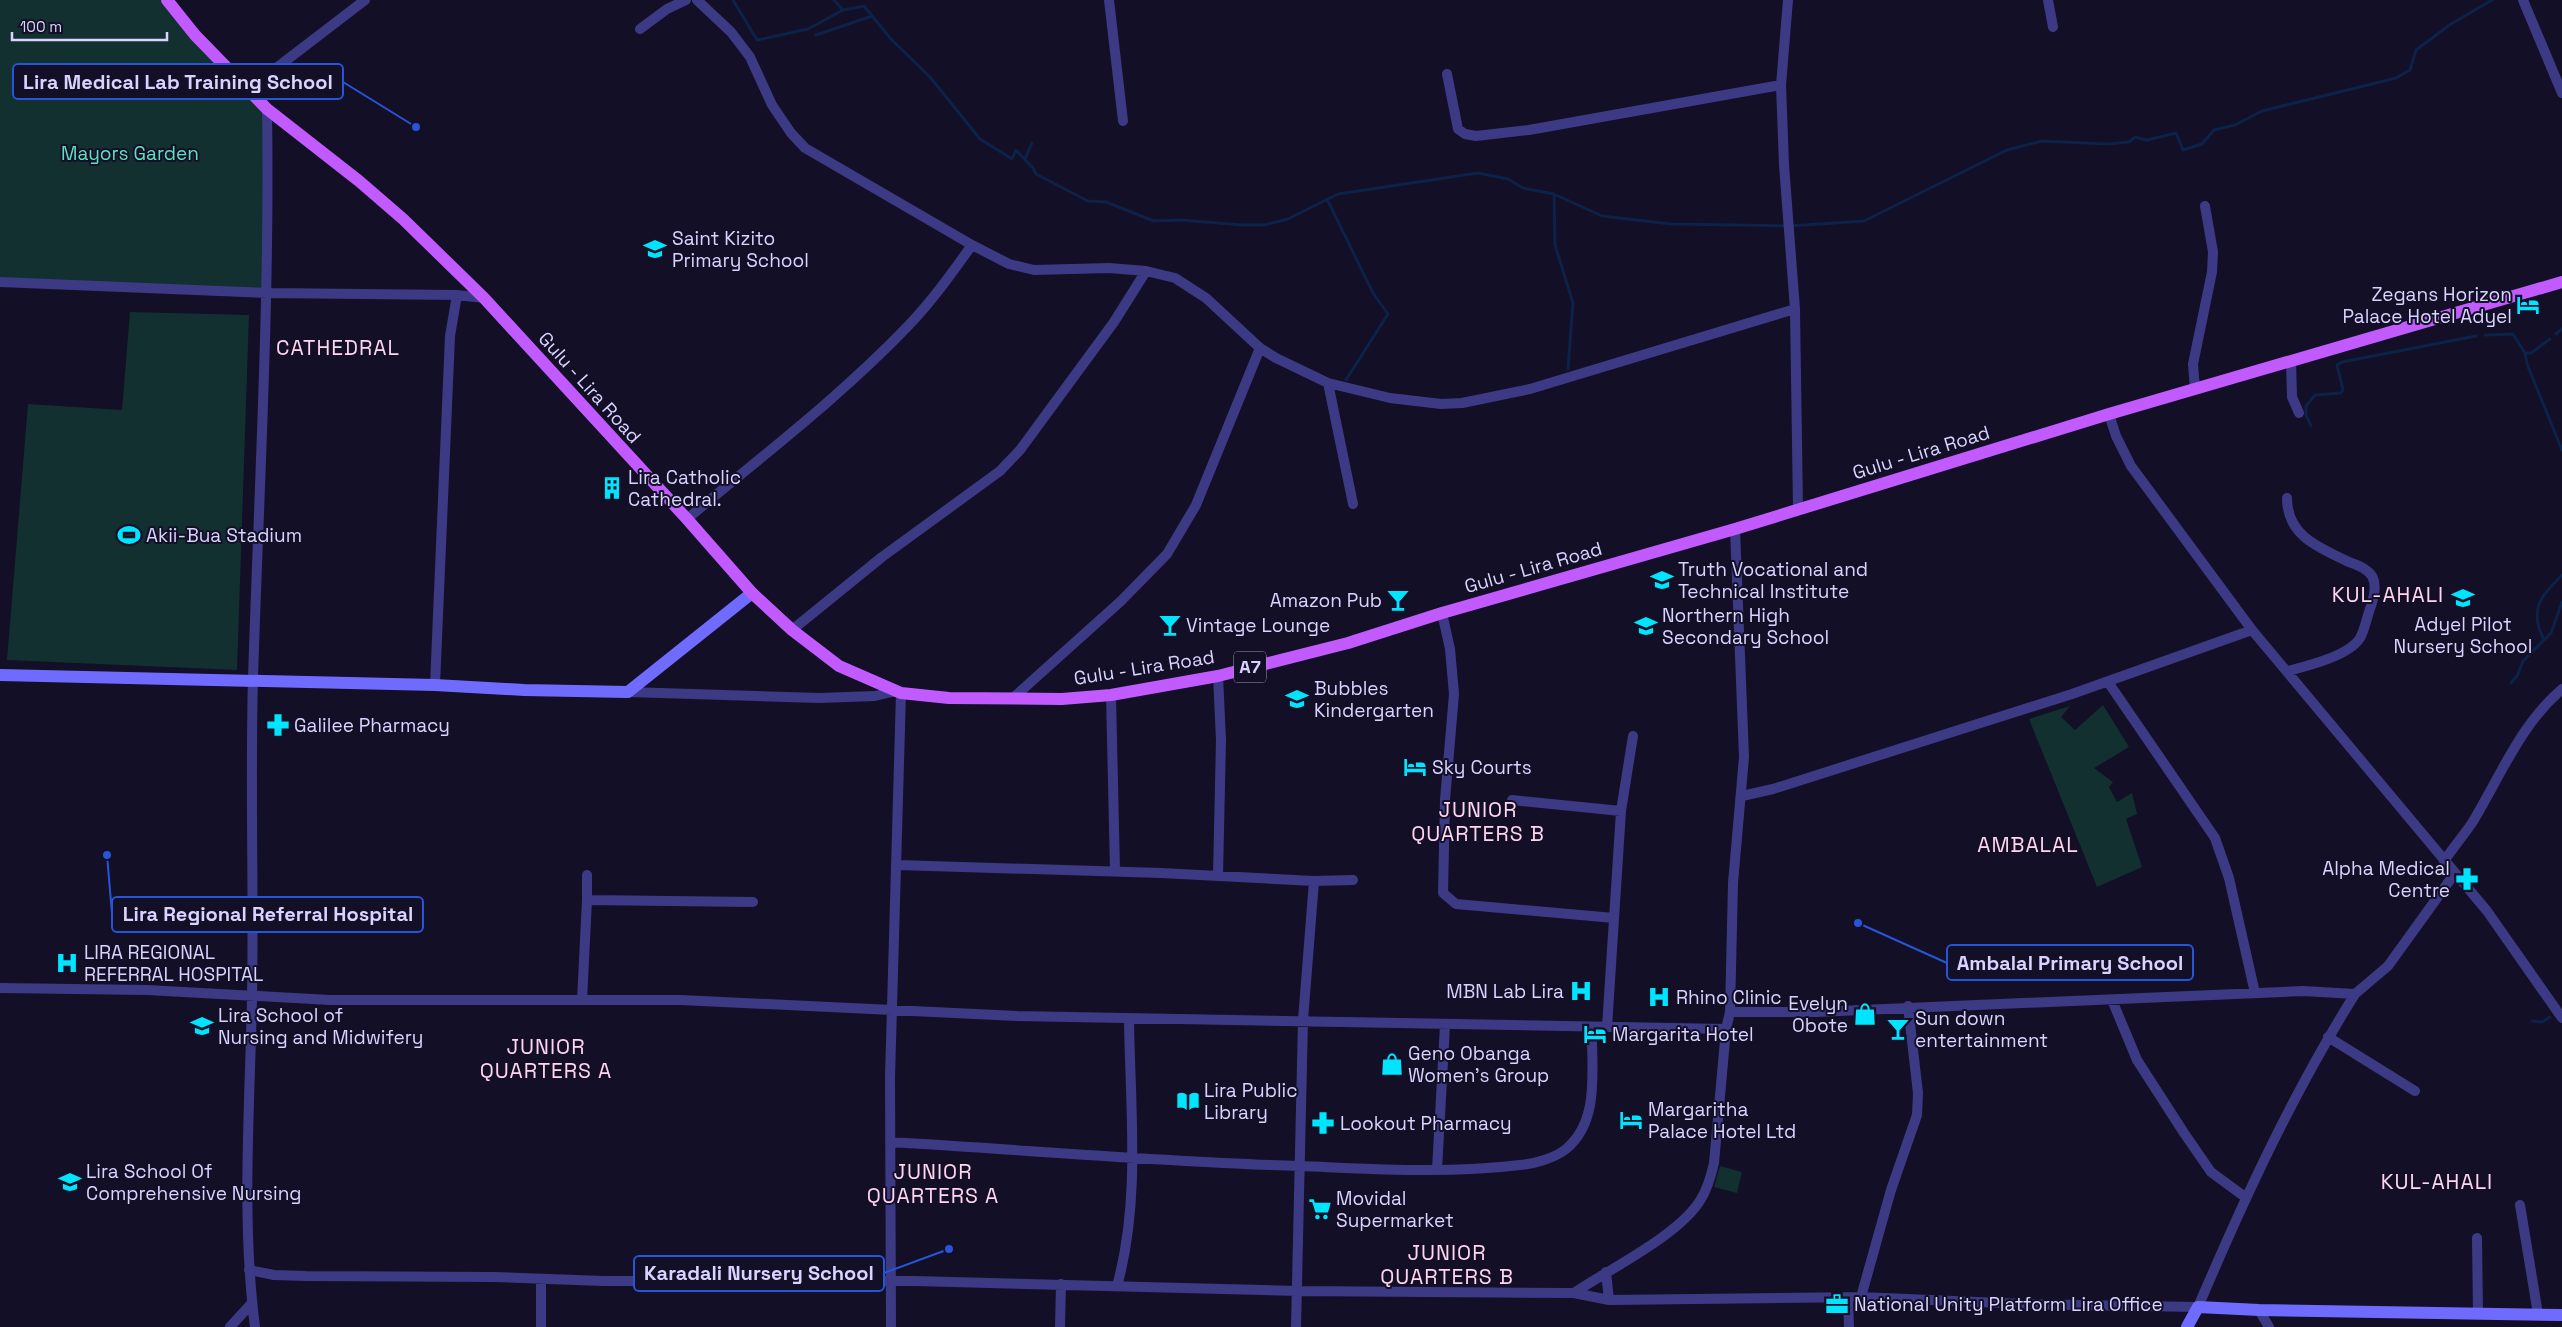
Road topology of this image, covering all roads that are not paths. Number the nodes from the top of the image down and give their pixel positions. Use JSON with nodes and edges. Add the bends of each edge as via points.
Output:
{"nodes":[{"id":1,"x":167,"y":0,"type":"edge"},
{"id":2,"x":365,"y":0,"type":"edge"},
{"id":3,"x":686,"y":0,"type":"edge"},
{"id":4,"x":697,"y":0,"type":"edge"},
{"id":5,"x":1109,"y":0,"type":"edge"},
{"id":6,"x":1788,"y":0,"type":"edge"},
{"id":7,"x":2048,"y":0,"type":"edge"},
{"id":8,"x":2522,"y":0,"type":"edge"},
{"id":9,"x":2052,"y":28,"type":"dead end"},
{"id":10,"x":640,"y":29,"type":"dead end"},
{"id":11,"x":1447,"y":74,"type":"dead end"},
{"id":12,"x":1781,"y":85,"type":"junction"},
{"id":13,"x":249,"y":89,"type":"junction"},
{"id":14,"x":2562,"y":93,"type":"edge"},
{"id":15,"x":267,"y":109,"type":"junction"},
{"id":16,"x":1123,"y":121,"type":"dead end"},
{"id":17,"x":2204,"y":206,"type":"dead end"},
{"id":18,"x":972,"y":245,"type":"junction"},
{"id":19,"x":1146,"y":271,"type":"junction"},
{"id":20,"x":0,"y":282,"type":"edge"},
{"id":21,"x":2562,"y":282,"type":"edge"},
{"id":22,"x":268,"y":293,"type":"junction"},
{"id":23,"x":457,"y":295,"type":"junction"},
{"id":24,"x":484,"y":298,"type":"junction"},
{"id":25,"x":1795,"y":309,"type":"junction"},
{"id":26,"x":1260,"y":348,"type":"junction"},
{"id":27,"x":2291,"y":361,"type":"junction"},
{"id":28,"x":1328,"y":382,"type":"junction"},
{"id":29,"x":2195,"y":389,"type":"junction"},
{"id":30,"x":2297,"y":409,"type":"dead end"},
{"id":31,"x":2109,"y":414,"type":"junction"},
{"id":32,"x":2287,"y":498,"type":"dead end"},
{"id":33,"x":1353,"y":504,"type":"dead end"},
{"id":34,"x":1798,"y":508,"type":"junction"},
{"id":35,"x":686,"y":519,"type":"junction"},
{"id":36,"x":1735,"y":528,"type":"junction"},
{"id":37,"x":752,"y":593,"type":"junction"},
{"id":38,"x":1442,"y":613,"type":"junction"},
{"id":39,"x":792,"y":630,"type":"junction"},
{"id":40,"x":2252,"y":630,"type":"junction"},
{"id":41,"x":2288,"y":671,"type":"junction"},
{"id":42,"x":0,"y":675,"type":"edge"},
{"id":43,"x":1218,"y":676,"type":"junction"},
{"id":44,"x":253,"y":681,"type":"junction"},
{"id":45,"x":2108,"y":682,"type":"junction"},
{"id":46,"x":435,"y":685,"type":"junction"},
{"id":47,"x":2562,"y":689,"type":"edge"},
{"id":48,"x":628,"y":692,"type":"junction"},
{"id":49,"x":899,"y":692,"type":"junction"},
{"id":50,"x":1111,"y":695,"type":"junction"},
{"id":51,"x":1013,"y":698,"type":"junction"},
{"id":52,"x":1633,"y":736,"type":"dead end"},
{"id":53,"x":1742,"y":796,"type":"junction"},
{"id":54,"x":1512,"y":800,"type":"dead end"},
{"id":55,"x":1621,"y":811,"type":"junction"},
{"id":56,"x":2444,"y":861,"type":"junction"},
{"id":57,"x":897,"y":865,"type":"junction"},
{"id":58,"x":1115,"y":871,"type":"junction"},
{"id":59,"x":2455,"y":873,"type":"junction"},
{"id":60,"x":587,"y":875,"type":"dead end"},
{"id":61,"x":1218,"y":876,"type":"junction"},
{"id":62,"x":1354,"y":880,"type":"dead end"},
{"id":63,"x":1314,"y":881,"type":"junction"},
{"id":64,"x":587,"y":900,"type":"junction"},
{"id":65,"x":753,"y":902,"type":"dead end"},
{"id":66,"x":1614,"y":918,"type":"junction"},
{"id":67,"x":0,"y":988,"type":"edge"},
{"id":68,"x":2255,"y":993,"type":"junction"},
{"id":69,"x":2355,"y":994,"type":"junction"},
{"id":70,"x":252,"y":997,"type":"junction"},
{"id":71,"x":582,"y":1000,"type":"junction"},
{"id":72,"x":2112,"y":1000,"type":"junction"},
{"id":73,"x":1908,"y":1006,"type":"junction"},
{"id":74,"x":892,"y":1011,"type":"junction"},
{"id":75,"x":1730,"y":1012,"type":"junction"},
{"id":76,"x":2562,"y":1018,"type":"edge"},
{"id":77,"x":1129,"y":1019,"type":"junction"},
{"id":78,"x":1304,"y":1020,"type":"junction"},
{"id":79,"x":1445,"y":1025,"type":"junction"},
{"id":80,"x":1592,"y":1027,"type":"junction"},
{"id":81,"x":1608,"y":1027,"type":"junction"},
{"id":82,"x":1726,"y":1029,"type":"junction"},
{"id":83,"x":2328,"y":1037,"type":"junction"},
{"id":84,"x":2415,"y":1091,"type":"dead end"},
{"id":85,"x":890,"y":1142,"type":"junction"},
{"id":86,"x":1131,"y":1158,"type":"junction"},
{"id":87,"x":1300,"y":1166,"type":"junction"},
{"id":88,"x":1437,"y":1170,"type":"junction"},
{"id":89,"x":2245,"y":1197,"type":"junction"},
{"id":90,"x":2520,"y":1206,"type":"dead end"},
{"id":91,"x":2477,"y":1238,"type":"dead end"},
{"id":92,"x":249,"y":1270,"type":"junction"},
{"id":93,"x":1606,"y":1272,"type":"junction"},
{"id":94,"x":541,"y":1279,"type":"junction"},
{"id":95,"x":890,"y":1282,"type":"junction"},
{"id":96,"x":1061,"y":1284,"type":"junction"},
{"id":97,"x":1118,"y":1286,"type":"junction"},
{"id":98,"x":1297,"y":1291,"type":"junction"},
{"id":99,"x":1574,"y":1293,"type":"junction"},
{"id":100,"x":1861,"y":1297,"type":"junction"},
{"id":101,"x":1848,"y":1298,"type":"junction"},
{"id":102,"x":1609,"y":1300,"type":"junction"},
{"id":103,"x":252,"y":1303,"type":"junction"},
{"id":104,"x":2198,"y":1307,"type":"junction"},
{"id":105,"x":2258,"y":1310,"type":"junction"},
{"id":106,"x":2478,"y":1314,"type":"junction"},
{"id":107,"x":2538,"y":1314,"type":"junction"},
{"id":108,"x":2562,"y":1314,"type":"edge"},
{"id":109,"x":230,"y":1327,"type":"edge"},
{"id":110,"x":255,"y":1327,"type":"edge"},
{"id":111,"x":541,"y":1327,"type":"edge"},
{"id":112,"x":891,"y":1327,"type":"edge"},
{"id":113,"x":1060,"y":1327,"type":"edge"},
{"id":114,"x":1296,"y":1327,"type":"edge"},
{"id":115,"x":1849,"y":1327,"type":"edge"},
{"id":116,"x":2187,"y":1327,"type":"edge"},
{"id":117,"x":2269,"y":1327,"type":"edge"}],
"edges":[{"from":1,"to":13,"type":"main road","name":"Gulu - Lira Road","number":"A7"},
{"from":2,"to":13,"type":"street"},
{"from":3,"to":10,"type":"street","via":[[667,9]]},
{"from":4,"to":18,"type":"street","via":[[750,57],[772,105],[805,148]]},
{"from":5,"to":16,"type":"street"},
{"from":6,"to":12,"type":"street"},
{"from":7,"to":9,"type":"street"},
{"from":8,"to":14,"type":"street"},
{"from":11,"to":12,"type":"street","via":[[1458,129],[1476,136],[1529,130]]},
{"from":12,"to":25,"type":"street"},
{"from":13,"to":15,"type":"main road","name":"Gulu - Lira Road","number":"A7"},
{"from":15,"to":22,"type":"street"},
{"from":15,"to":24,"type":"main road","name":"Gulu - Lira Road","number":"A7","via":[[388,207]]},
{"from":17,"to":29,"type":"street","via":[[2213,252],[2212,272],[2193,364]]},
{"from":18,"to":19,"type":"street","via":[[1010,264],[1034,270],[1109,268]]},
{"from":18,"to":35,"type":"street","via":[[935,296],[908,326],[815,413]]},
{"from":19,"to":26,"type":"street","via":[[1175,278],[1190,286]]},
{"from":19,"to":39,"type":"street","via":[[1114,322],[1020,450],[1000,471],[882,557]]},
{"from":20,"to":22,"type":"street"},
{"from":21,"to":27,"type":"main road","name":"Gulu - Lira Road","number":"A7"},
{"from":22,"to":23,"type":"street"},
{"from":22,"to":44,"type":"street"},
{"from":23,"to":24,"type":"street"},
{"from":23,"to":46,"type":"street","via":[[450,336]]},
{"from":24,"to":35,"type":"main road","name":"Gulu - Lira Road","number":"A7"},
{"from":25,"to":28,"type":"street","via":[[1530,390],[1462,403],[1417,403]]},
{"from":25,"to":34,"type":"street"},
{"from":26,"to":28,"type":"street"},
{"from":26,"to":51,"type":"street","via":[[1196,505],[1167,554],[1121,601]]},
{"from":27,"to":29,"type":"main road","name":"Gulu - Lira Road","number":"A7"},
{"from":27,"to":30,"type":"street"},
{"from":28,"to":33,"type":"street"},
{"from":29,"to":31,"type":"main road","name":"Gulu - Lira Road","number":"A7"},
{"from":31,"to":34,"type":"main road","name":"Gulu - Lira Road","number":"A7"},
{"from":31,"to":40,"type":"street","via":[[2131,466]]},
{"from":32,"to":41,"type":"street","via":[[2292,522],[2307,539],[2315,546],[2362,567],[2372,576],[2374,588],[2359,640],[2319,663]]},
{"from":34,"to":36,"type":"main road","name":"Gulu - Lira Road","number":"A7"},
{"from":35,"to":37,"type":"main road","name":"Gulu - Lira Road","number":"A7"},
{"from":36,"to":38,"type":"main road","name":"Gulu - Lira Road","number":"A7"},
{"from":36,"to":53,"type":"street","via":[[1743,710]]},
{"from":37,"to":39,"type":"main road","name":"Gulu - Lira Road","number":"A7"},
{"from":37,"to":48,"type":"main road"},
{"from":38,"to":43,"type":"main road","name":"Gulu - Lira Road","number":"A7","via":[[1348,643]]},
{"from":38,"to":66,"type":"street","via":[[1450,649],[1454,694],[1445,800],[1443,893],[1456,904]]},
{"from":39,"to":49,"type":"main road","name":"Gulu - Lira Road","number":"A7","via":[[839,666]]},
{"from":40,"to":41,"type":"street"},
{"from":40,"to":45,"type":"street"},
{"from":41,"to":56,"type":"street"},
{"from":42,"to":44,"type":"main road"},
{"from":43,"to":50,"type":"main road","name":"Gulu - Lira Road","number":"A7"},
{"from":43,"to":61,"type":"street","via":[[1221,740]]},
{"from":44,"to":46,"type":"main road"},
{"from":44,"to":70,"type":"street"},
{"from":45,"to":53,"type":"street","via":[[1910,747]]},
{"from":45,"to":68,"type":"street","via":[[2215,838],[2230,878]]},
{"from":46,"to":48,"type":"main road"},
{"from":47,"to":56,"type":"street","via":[[2534,717],[2471,824]]},
{"from":48,"to":49,"type":"street","via":[[819,698]]},
{"from":49,"to":51,"type":"main road","name":"Gulu - Lira Road","number":"A7","via":[[949,698]]},
{"from":49,"to":57,"type":"street"},
{"from":50,"to":51,"type":"main road","name":"Gulu - Lira Road","number":"A7"},
{"from":50,"to":58,"type":"street"},
{"from":52,"to":55,"type":"street"},
{"from":53,"to":75,"type":"street","via":[[1734,884]]},
{"from":54,"to":55,"type":"street"},
{"from":55,"to":66,"type":"street"},
{"from":56,"to":59,"type":"street"},
{"from":57,"to":58,"type":"street"},
{"from":57,"to":74,"type":"street"},
{"from":58,"to":61,"type":"street"},
{"from":59,"to":69,"type":"street","via":[[2388,966]]},
{"from":59,"to":76,"type":"street","via":[[2487,911]]},
{"from":60,"to":64,"type":"street"},
{"from":61,"to":63,"type":"street"},
{"from":62,"to":63,"type":"street"},
{"from":63,"to":78,"type":"street"},
{"from":64,"to":65,"type":"street"},
{"from":64,"to":71,"type":"street"},
{"from":66,"to":81,"type":"street"},
{"from":67,"to":70,"type":"street","via":[[147,990]]},
{"from":68,"to":69,"type":"street"},
{"from":68,"to":72,"type":"street"},
{"from":69,"to":83,"type":"street"},
{"from":70,"to":71,"type":"street"},
{"from":70,"to":92,"type":"street","via":[[247,1116]]},
{"from":71,"to":74,"type":"street","via":[[681,1000]]},
{"from":72,"to":73,"type":"street"},
{"from":72,"to":89,"type":"street","via":[[2137,1060],[2193,1146],[2211,1172]]},
{"from":73,"to":75,"type":"street","via":[[1816,1012]]},
{"from":73,"to":100,"type":"street","via":[[1918,1093],[1917,1115],[1891,1190]]},
{"from":74,"to":77,"type":"street"},
{"from":74,"to":85,"type":"street"},
{"from":75,"to":82,"type":"street"},
{"from":77,"to":78,"type":"street"},
{"from":77,"to":86,"type":"street"},
{"from":78,"to":79,"type":"street"},
{"from":78,"to":87,"type":"street"},
{"from":79,"to":80,"type":"street"},
{"from":79,"to":88,"type":"street"},
{"from":80,"to":81,"type":"street"},
{"from":80,"to":88,"type":"street","via":[[1588,1119],[1579,1137],[1564,1151],[1522,1165]]},
{"from":81,"to":82,"type":"street"},
{"from":82,"to":93,"type":"street","via":[[1715,1156],[1709,1184],[1687,1217],[1668,1233]]},
{"from":83,"to":84,"type":"street"},
{"from":83,"to":89,"type":"street"},
{"from":85,"to":86,"type":"street"},
{"from":85,"to":95,"type":"street"},
{"from":86,"to":87,"type":"street"},
{"from":86,"to":97,"type":"street","via":[[1126,1250]]},
{"from":87,"to":88,"type":"street"},
{"from":87,"to":98,"type":"street"},
{"from":89,"to":104,"type":"street"},
{"from":90,"to":107,"type":"street"},
{"from":91,"to":106,"type":"street"},
{"from":92,"to":94,"type":"street","via":[[305,1276]]},
{"from":92,"to":103,"type":"street"},
{"from":93,"to":99,"type":"street"},
{"from":93,"to":102,"type":"street"},
{"from":94,"to":95,"type":"street"},
{"from":94,"to":111,"type":"street"},
{"from":95,"to":96,"type":"street"},
{"from":95,"to":112,"type":"street"},
{"from":96,"to":97,"type":"street"},
{"from":96,"to":113,"type":"street"},
{"from":97,"to":98,"type":"street"},
{"from":98,"to":99,"type":"street"},
{"from":98,"to":114,"type":"street"},
{"from":99,"to":102,"type":"street"},
{"from":100,"to":101,"type":"street"},
{"from":100,"to":104,"type":"street"},
{"from":101,"to":102,"type":"street"},
{"from":101,"to":115,"type":"street"},
{"from":103,"to":109,"type":"street"},
{"from":103,"to":110,"type":"street"},
{"from":104,"to":105,"type":"main road"},
{"from":104,"to":116,"type":"main road"},
{"from":105,"to":106,"type":"main road"},
{"from":105,"to":117,"type":"street"},
{"from":106,"to":107,"type":"main road"},
{"from":107,"to":108,"type":"main road"}]}
